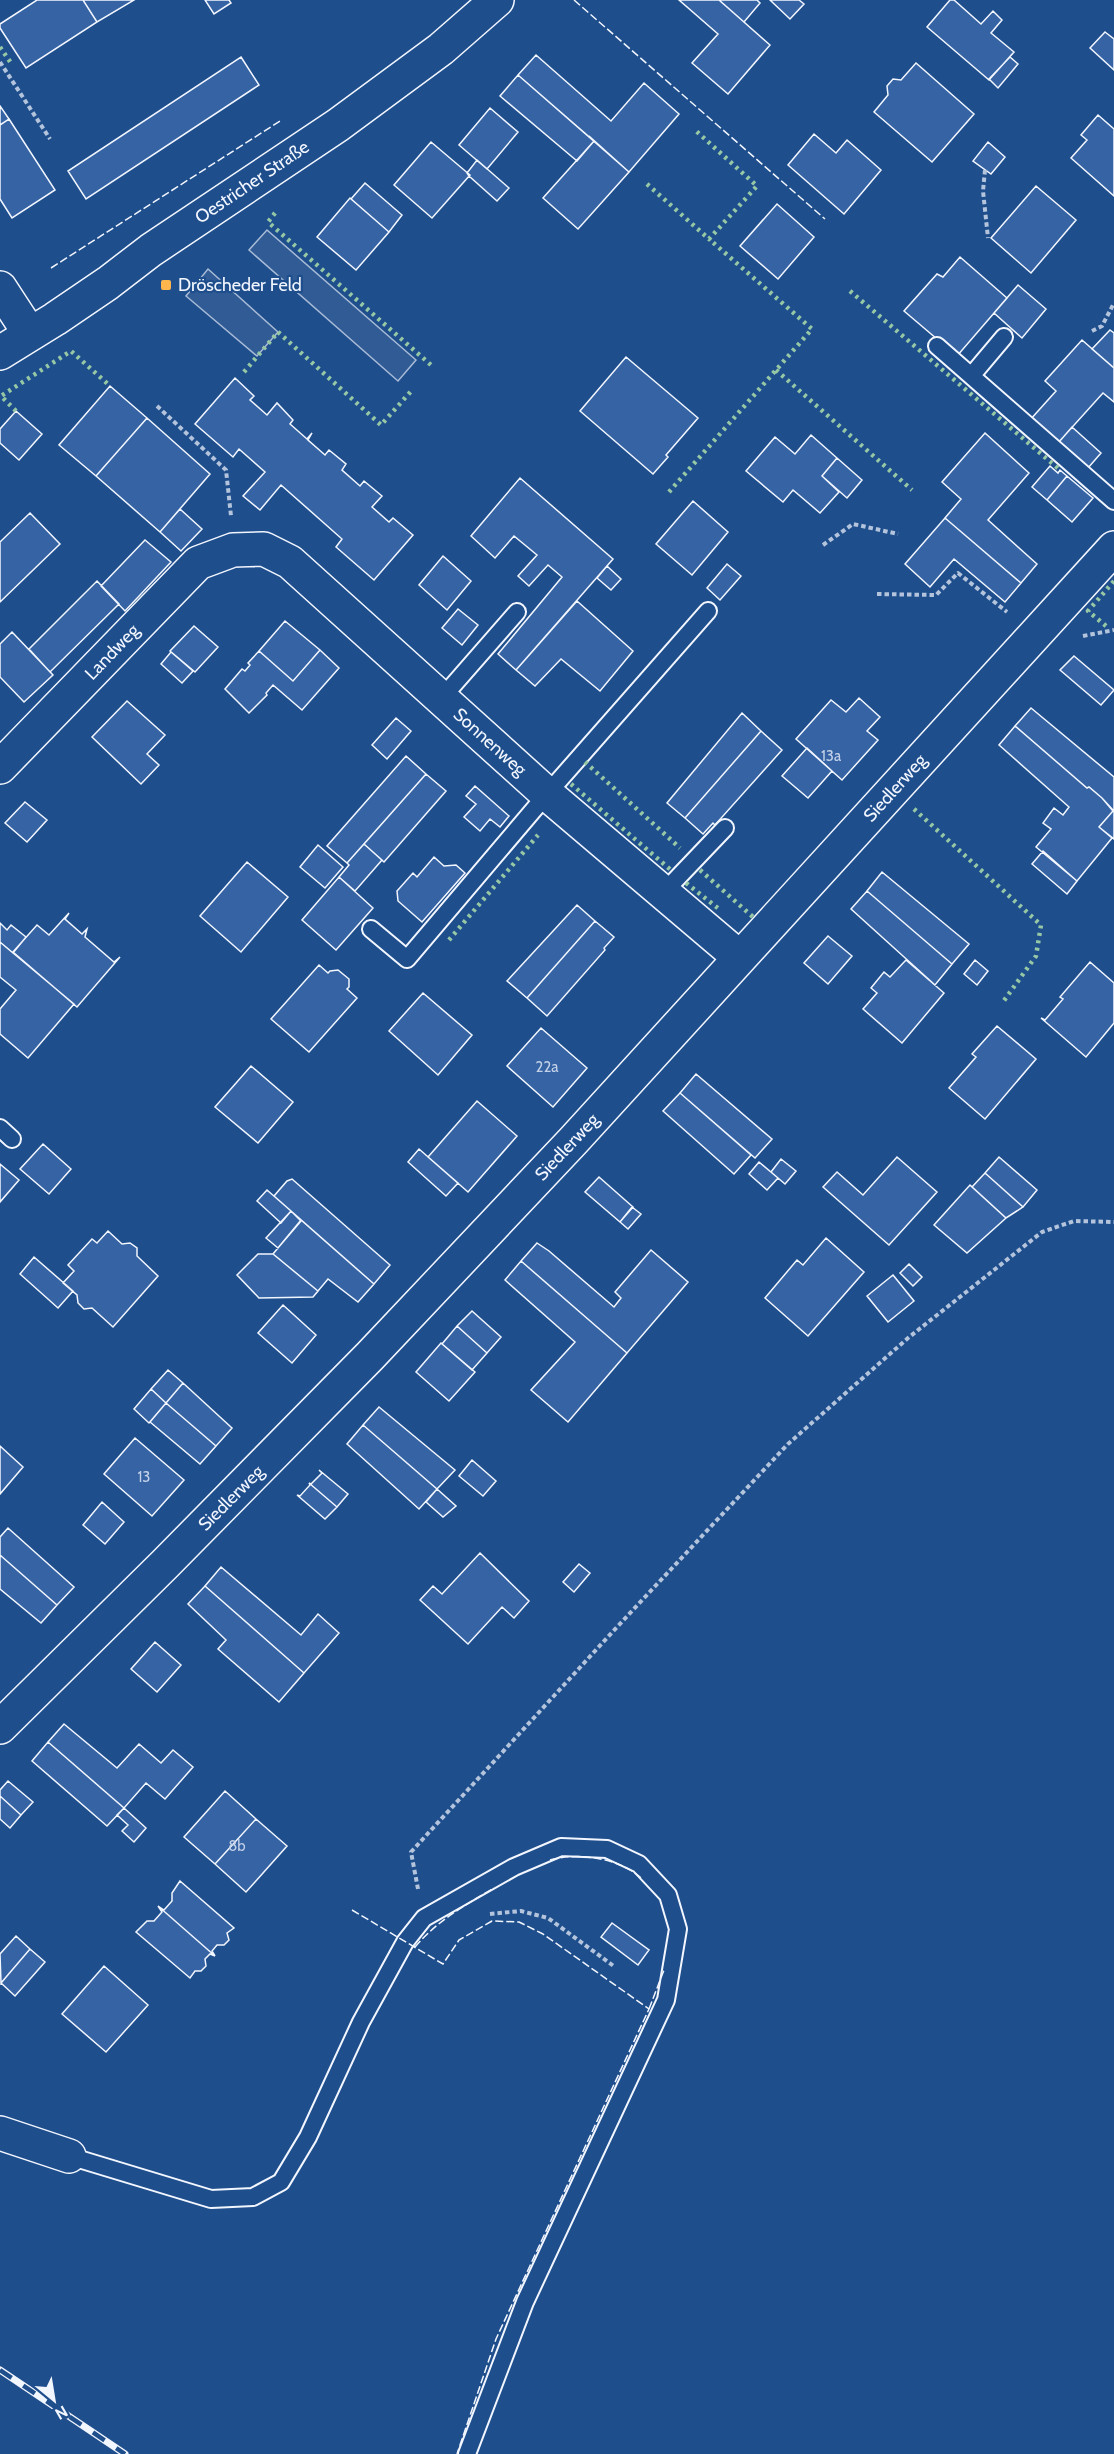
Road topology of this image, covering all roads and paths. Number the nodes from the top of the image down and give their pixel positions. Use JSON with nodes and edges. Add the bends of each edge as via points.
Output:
{"nodes":[{"id":1,"x":497,"y":0,"type":"edge"},
{"id":2,"x":0,"y":62,"type":"edge"},
{"id":3,"x":50,"y":139,"type":"dead end"},
{"id":4,"x":985,"y":170,"type":"dead end"},
{"id":5,"x":988,"y":238,"type":"dead end"},
{"id":6,"x":0,"y":288,"type":"edge"},
{"id":7,"x":1114,"y":303,"type":"edge"},
{"id":8,"x":1092,"y":331,"type":"dead end"},
{"id":9,"x":30,"y":334,"type":"junction"},
{"id":10,"x":1004,"y":337,"type":"dead end"},
{"id":11,"x":937,"y":346,"type":"dead end"},
{"id":12,"x":0,"y":353,"type":"edge"},
{"id":13,"x":972,"y":375,"type":"junction"},
{"id":14,"x":157,"y":406,"type":"dead end"},
{"id":15,"x":1114,"y":501,"type":"edge"},
{"id":16,"x":898,"y":534,"type":"dead end"},
{"id":17,"x":823,"y":545,"type":"dead end"},
{"id":18,"x":1114,"y":548,"type":"edge"},
{"id":19,"x":233,"y":550,"type":"junction"},
{"id":20,"x":877,"y":594,"type":"dead end"},
{"id":21,"x":708,"y":611,"type":"dead end"},
{"id":22,"x":517,"y":612,"type":"dead end"},
{"id":23,"x":1114,"y":630,"type":"edge"},
{"id":24,"x":1035,"y":635,"type":"junction"},
{"id":25,"x":1076,"y":638,"type":"dead end"},
{"id":26,"x":441,"y":699,"type":"junction"},
{"id":27,"x":0,"y":767,"type":"edge"},
{"id":28,"x":547,"y":794,"type":"junction"},
{"id":29,"x":725,"y":828,"type":"dead end"},
{"id":30,"x":664,"y":892,"type":"junction"},
{"id":31,"x":371,"y":929,"type":"dead end"},
{"id":32,"x":739,"y":957,"type":"junction"},
{"id":33,"x":1114,"y":1222,"type":"edge"},
{"id":34,"x":0,"y":1727,"type":"edge"},
{"id":35,"x":485,"y":1915,"type":"dead end"},
{"id":36,"x":424,"y":1918,"type":"junction"},
{"id":37,"x":615,"y":1967,"type":"dead end"},
{"id":38,"x":0,"y":2133,"type":"edge"},
{"id":39,"x":69,"y":2156,"type":"joint"},
{"id":40,"x":467,"y":2454,"type":"edge"}],
"edges":[{"from":1,"to":9,"type":"street","name":"Oestricher Straße","via":[[441,49],[338,125]]},
{"from":2,"to":3,"type":"path"},
{"from":4,"to":5,"type":"path"},
{"from":6,"to":9,"type":"street"},
{"from":7,"to":8,"type":"path","via":[[1102,326]]},
{"from":9,"to":12,"type":"street","name":"Oestricher Straße"},
{"from":10,"to":13,"type":"lane"},
{"from":11,"to":13,"type":"lane"},
{"from":13,"to":15,"type":"lane"},
{"from":14,"to":19,"type":"path","via":[[226,470]]},
{"from":16,"to":17,"type":"path","via":[[853,524]]},
{"from":18,"to":24,"type":"street","name":"Siedlerweg"},
{"from":19,"to":26,"type":"street","name":"Sonnenweg","via":[[264,549],[290,562]]},
{"from":19,"to":27,"type":"street","name":"Landweg","via":[[198,563]]},
{"from":20,"to":24,"type":"path","via":[[936,595],[958,573]]},
{"from":21,"to":28,"type":"lane"},
{"from":22,"to":26,"type":"lane"},
{"from":23,"to":25,"type":"path"},
{"from":24,"to":32,"type":"street","name":"Siedlerweg"},
{"from":26,"to":28,"type":"street","name":"Sonnenweg"},
{"from":28,"to":30,"type":"street","name":"Sonnenweg"},
{"from":28,"to":31,"type":"lane","via":[[407,959]]},
{"from":29,"to":30,"type":"lane"},
{"from":30,"to":32,"type":"street","name":"Sonnenweg"},
{"from":32,"to":34,"type":"street","name":"Siedlerweg","via":[[573,1141],[370,1356]]},
{"from":33,"to":36,"type":"path","via":[[1074,1221],[1042,1232],[908,1338],[788,1444],[411,1852]]},
{"from":35,"to":37,"type":"path","via":[[521,1911],[548,1918]]},
{"from":36,"to":39,"type":"lane","via":[[405,1942],[360,2022],[308,2137],[282,2181],[253,2197],[211,2199]]},
{"from":36,"to":40,"type":"lane","via":[[514,1867],[561,1846],[607,1850],[639,1864],[668,1895],[678,1929],[666,2000],[525,2302]]},
{"from":38,"to":39,"type":"street"}]}
